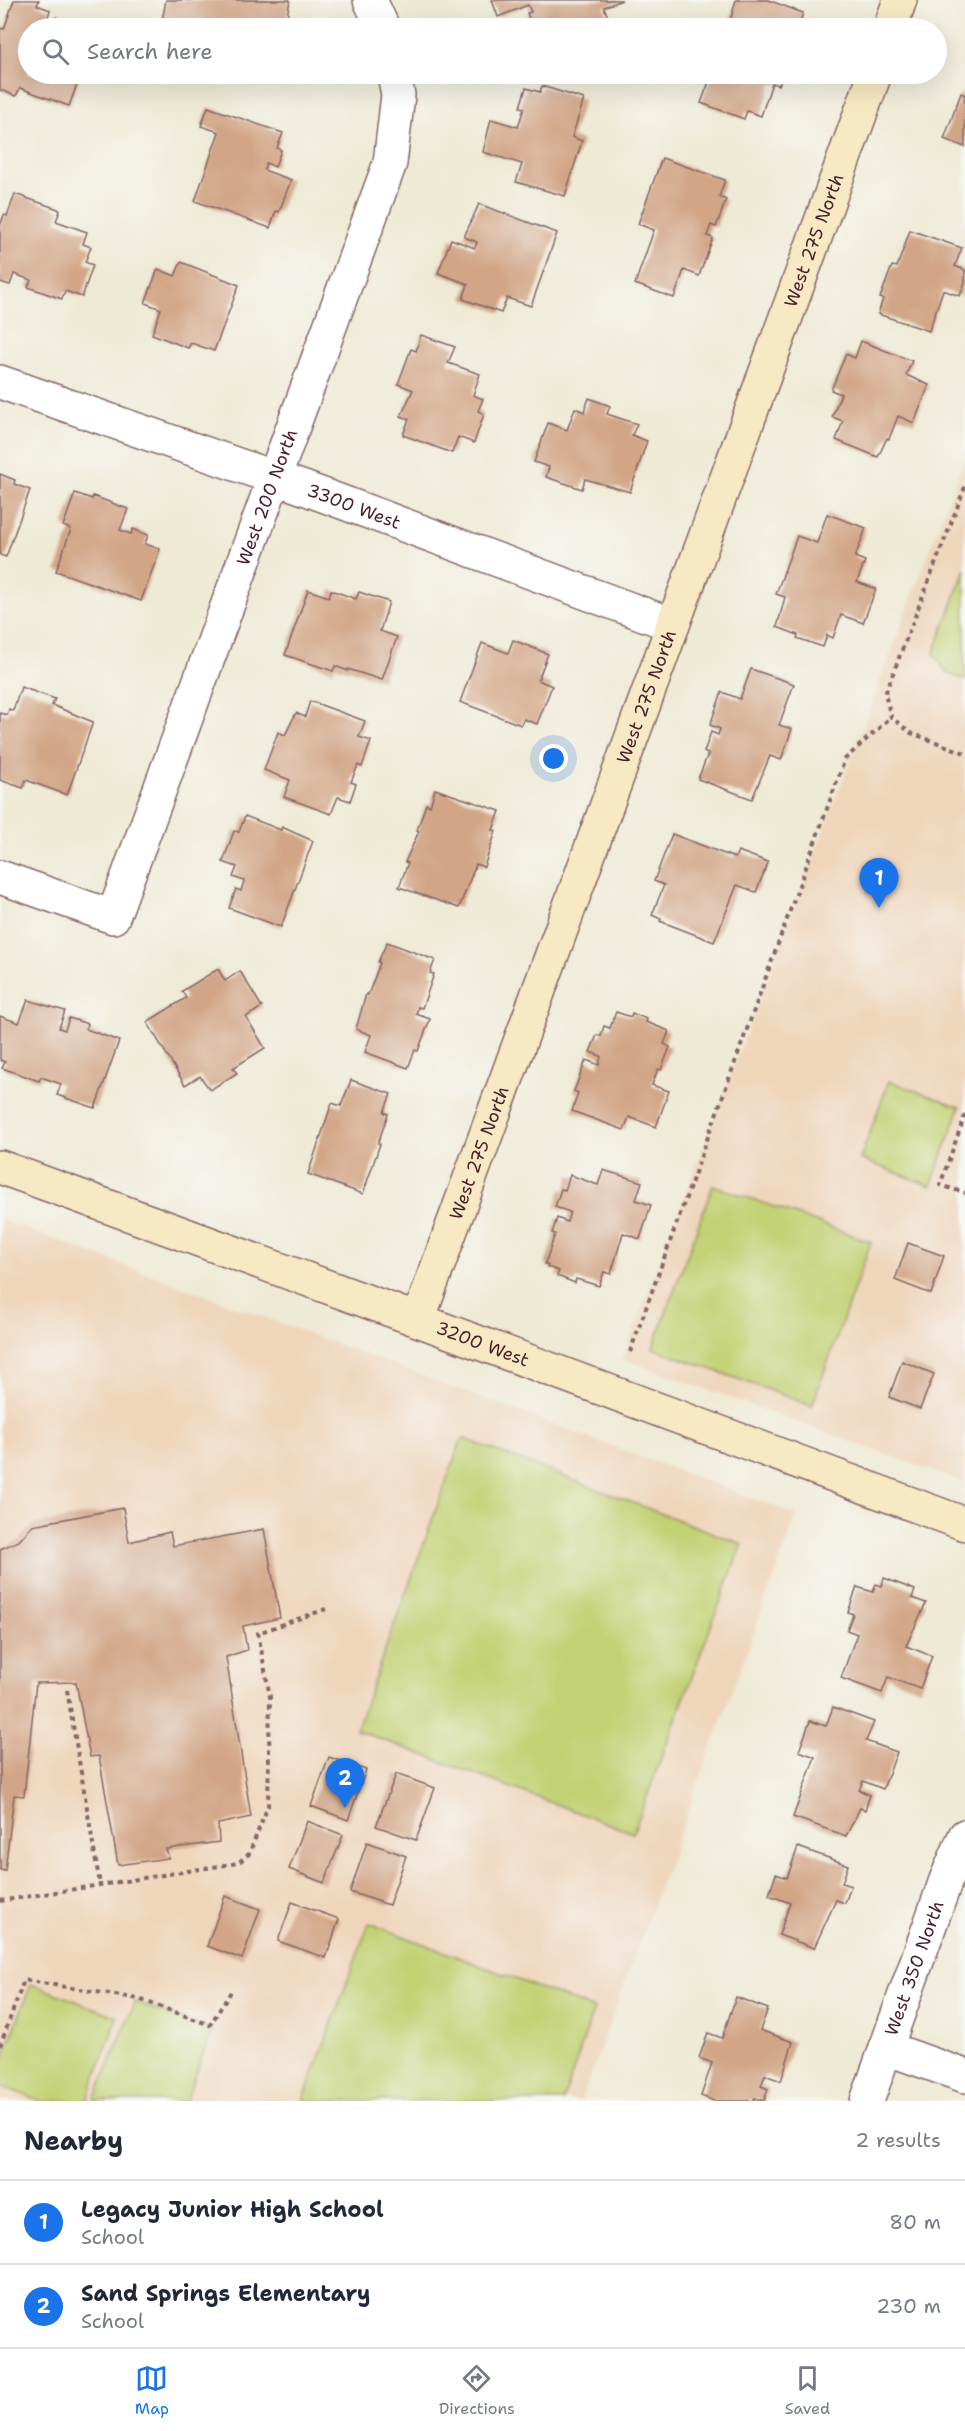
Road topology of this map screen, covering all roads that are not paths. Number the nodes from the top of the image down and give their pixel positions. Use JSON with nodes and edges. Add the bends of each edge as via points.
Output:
{"nodes":[{"id":1,"x":370,"y":0,"type":"edge"},
{"id":2,"x":900,"y":0,"type":"edge"},
{"id":3,"x":378,"y":18,"type":"edge"},
{"id":4,"x":894,"y":18,"type":"edge"},
{"id":5,"x":396,"y":84,"type":"edge"},
{"id":6,"x":871,"y":84,"type":"edge"},
{"id":7,"x":0,"y":382,"type":"edge"},
{"id":8,"x":276,"y":478,"type":"junction"},
{"id":9,"x":673,"y":625,"type":"junction"},
{"id":10,"x":0,"y":877,"type":"edge"},
{"id":11,"x":0,"y":1167,"type":"edge"},
{"id":12,"x":418,"y":1320,"type":"junction"},
{"id":13,"x":965,"y":1524,"type":"edge"},
{"id":14,"x":965,"y":1836,"type":"edge"},
{"id":15,"x":886,"y":2048,"type":"junction"},
{"id":16,"x":965,"y":2076,"type":"edge"},
{"id":17,"x":867,"y":2101,"type":"edge"}],
"edges":[{"from":1,"to":3,"type":"street"},
{"from":2,"to":4,"type":"street"},
{"from":5,"to":8,"type":"street","name":"West 200 North","via":[[390,163]]},
{"from":6,"to":9,"type":"street","name":"West 275 North"},
{"from":7,"to":8,"type":"street","name":"3300 West"},
{"from":8,"to":9,"type":"street","name":"3300 West"},
{"from":8,"to":10,"type":"street","name":"West 200 North","via":[[113,917]]},
{"from":9,"to":12,"type":"street","name":"West 275 North"},
{"from":11,"to":12,"type":"street","name":"3200 West"},
{"from":12,"to":13,"type":"street","name":"3200 West"},
{"from":14,"to":15,"type":"street","name":"West 350 North"},
{"from":15,"to":16,"type":"street"},
{"from":15,"to":17,"type":"street","name":"West 350 North"}]}
